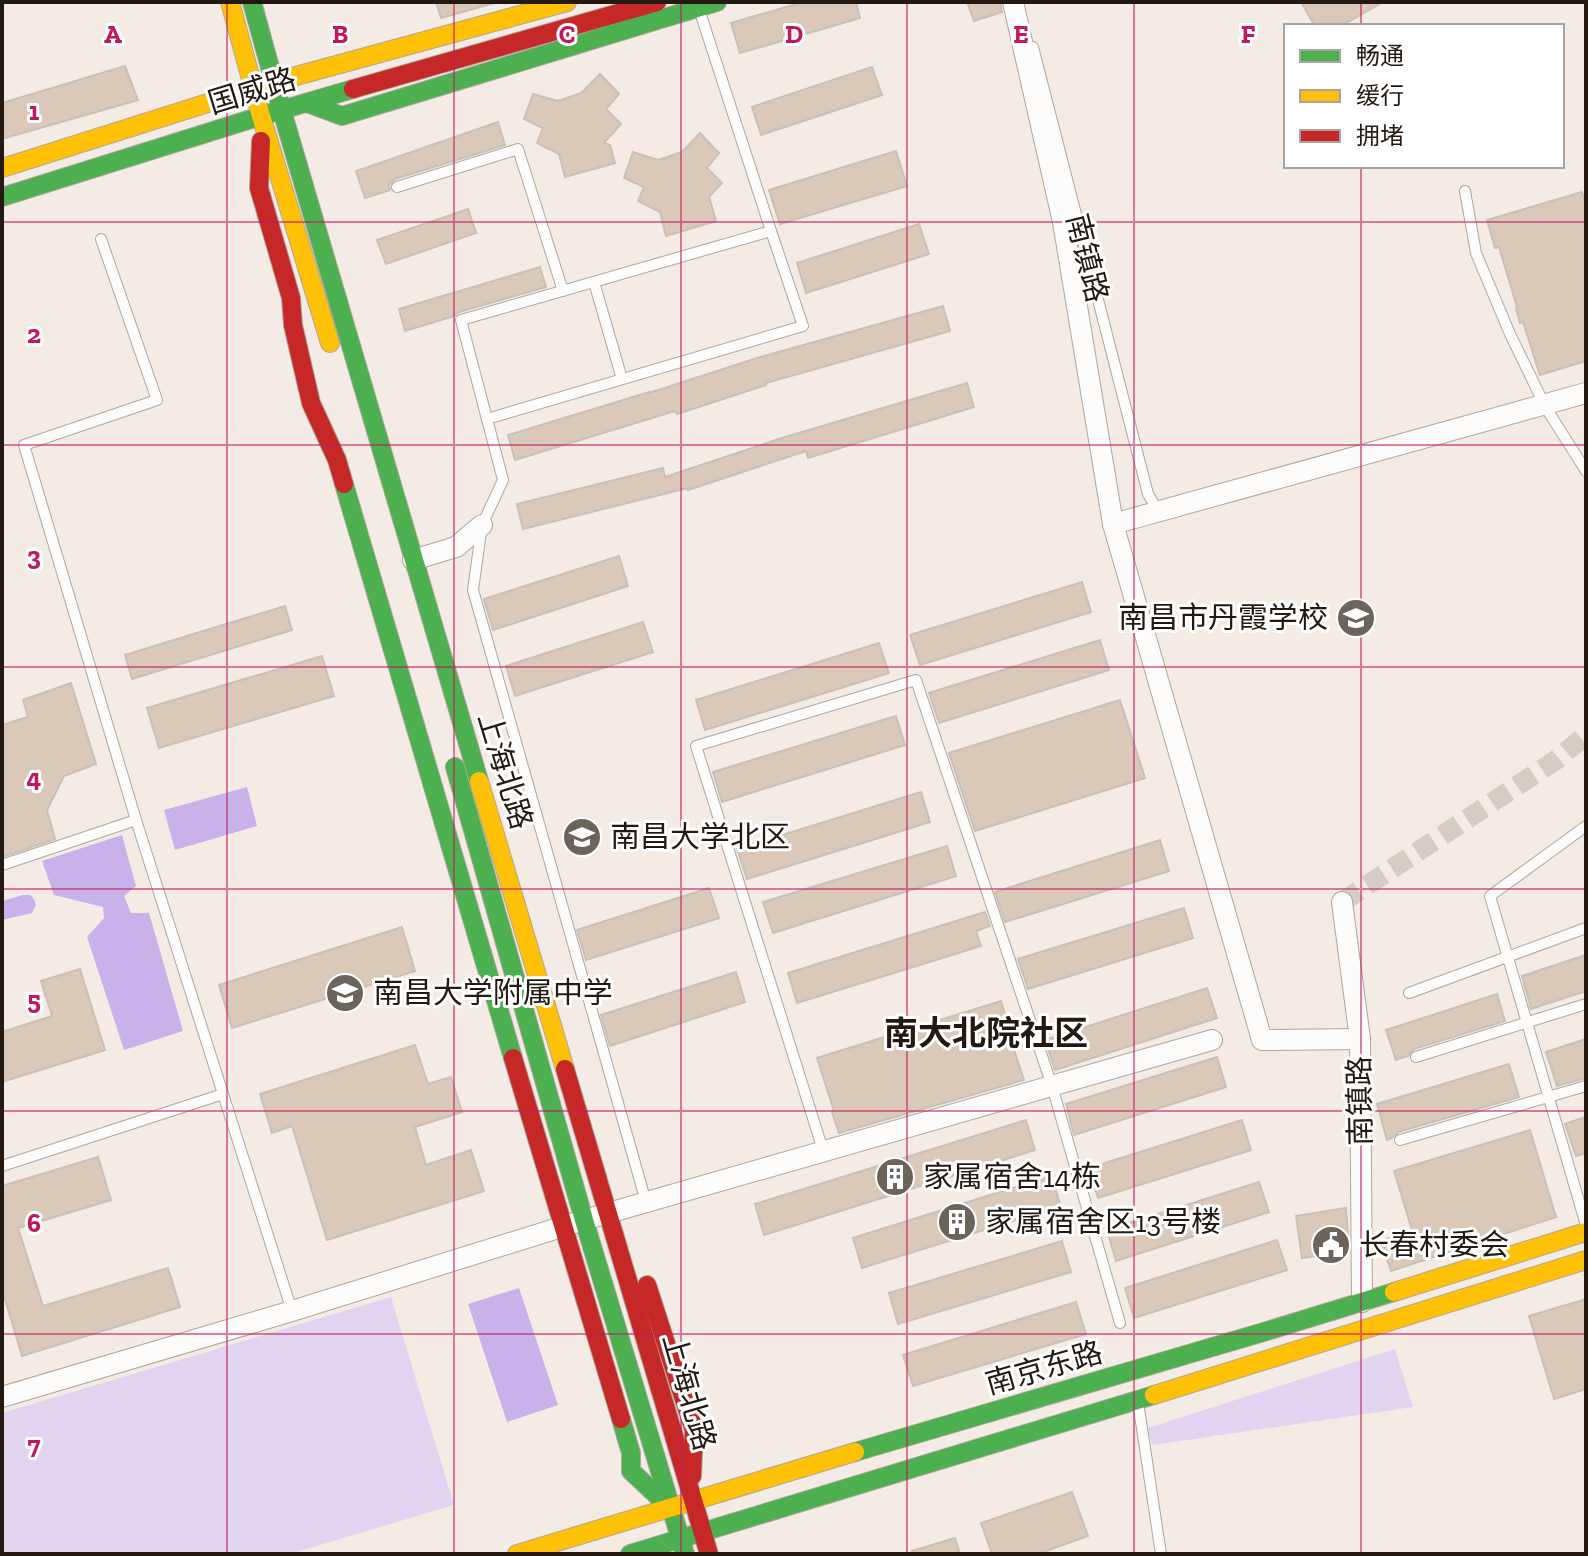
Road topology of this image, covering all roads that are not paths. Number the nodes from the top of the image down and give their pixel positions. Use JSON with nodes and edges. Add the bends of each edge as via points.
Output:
{"nodes":[{"id":1,"x":230,"y":2,"type":"edge"},
{"id":2,"x":252,"y":2,"type":"edge"},
{"id":3,"x":511,"y":2,"type":"edge"},
{"id":4,"x":567,"y":2,"type":"edge"},
{"id":5,"x":657,"y":2,"type":"edge"},
{"id":6,"x":1013,"y":2,"type":"edge"},
{"id":7,"x":1022,"y":2,"type":"edge"},
{"id":8,"x":704,"y":4,"type":"edge"},
{"id":9,"x":300,"y":75,"type":"junction"},
{"id":10,"x":274,"y":82,"type":"junction"},
{"id":11,"x":253,"y":89,"type":"junction"},
{"id":12,"x":307,"y":103,"type":"junction"},
{"id":13,"x":282,"y":111,"type":"junction"},
{"id":14,"x":261,"y":116,"type":"junction"},
{"id":15,"x":2,"y":168,"type":"edge"},
{"id":16,"x":397,"y":187,"type":"dead end"},
{"id":17,"x":1465,"y":191,"type":"dead end"},
{"id":18,"x":2,"y":197,"type":"edge"},
{"id":19,"x":771,"y":231,"type":"junction"},
{"id":20,"x":101,"y":239,"type":"dead end"},
{"id":21,"x":594,"y":282,"type":"junction"},
{"id":22,"x":563,"y":291,"type":"junction"},
{"id":23,"x":334,"y":357,"type":"dead end"},
{"id":24,"x":622,"y":379,"type":"junction"},
{"id":25,"x":1586,"y":393,"type":"edge"},
{"id":26,"x":1545,"y":405,"type":"junction"},
{"id":27,"x":487,"y":419,"type":"junction"},
{"id":28,"x":1586,"y":471,"type":"edge"},
{"id":29,"x":1159,"y":513,"type":"junction"},
{"id":30,"x":1113,"y":524,"type":"junction"},
{"id":31,"x":482,"y":525,"type":"junction"},
{"id":32,"x":409,"y":561,"type":"junction"},
{"id":33,"x":451,"y":753,"type":"dead end"},
{"id":34,"x":136,"y":820,"type":"junction"},
{"id":35,"x":1586,"y":826,"type":"edge"},
{"id":36,"x":2,"y":865,"type":"edge"},
{"id":37,"x":1342,"y":902,"type":"dead end"},
{"id":38,"x":1586,"y":928,"type":"edge"},
{"id":39,"x":1508,"y":957,"type":"junction"},
{"id":40,"x":1409,"y":993,"type":"dead end"},
{"id":41,"x":1586,"y":1004,"type":"edge"},
{"id":42,"x":1527,"y":1022,"type":"junction"},
{"id":43,"x":1360,"y":1039,"type":"junction"},
{"id":44,"x":1212,"y":1040,"type":"dead end"},
{"id":45,"x":1416,"y":1057,"type":"dead end"},
{"id":46,"x":1052,"y":1086,"type":"junction"},
{"id":47,"x":1586,"y":1086,"type":"edge"},
{"id":48,"x":223,"y":1094,"type":"junction"},
{"id":49,"x":1548,"y":1099,"type":"junction"},
{"id":50,"x":1400,"y":1140,"type":"dead end"},
{"id":51,"x":823,"y":1150,"type":"junction"},
{"id":52,"x":2,"y":1166,"type":"edge"},
{"id":53,"x":646,"y":1202,"type":"junction"},
{"id":54,"x":615,"y":1211,"type":"junction"},
{"id":55,"x":584,"y":1220,"type":"junction"},
{"id":56,"x":1586,"y":1225,"type":"edge"},
{"id":57,"x":562,"y":1227,"type":"junction"},
{"id":58,"x":1586,"y":1232,"type":"edge"},
{"id":59,"x":1586,"y":1260,"type":"edge"},
{"id":60,"x":1362,"y":1302,"type":"junction"},
{"id":61,"x":292,"y":1311,"type":"junction"},
{"id":62,"x":1120,"y":1323,"type":"dead end"},
{"id":63,"x":2,"y":1397,"type":"edge"},
{"id":64,"x":1138,"y":1400,"type":"junction"},
{"id":65,"x":691,"y":1500,"type":"junction"},
{"id":66,"x":670,"y":1507,"type":"junction"},
{"id":67,"x":702,"y":1533,"type":"junction"},
{"id":68,"x":682,"y":1547,"type":"edge"},
{"id":69,"x":517,"y":1554,"type":"edge"},
{"id":70,"x":630,"y":1554,"type":"edge"},
{"id":71,"x":709,"y":1554,"type":"edge"},
{"id":72,"x":1161,"y":1554,"type":"edge"}],
"edges":[{"from":1,"to":11,"type":"main road"},
{"from":2,"to":10,"type":"main road","name":"上海北路"},
{"from":3,"to":9,"type":"main road","via":[[331,57]]},
{"from":4,"to":9,"type":"main road","name":"国威路"},
{"from":5,"to":12,"type":"main road","name":"国威路"},
{"from":6,"to":30,"type":"street","via":[[1063,222]]},
{"from":7,"to":29,"type":"lane","name":"南镇路","via":[[1148,494]]},
{"from":8,"to":12,"type":"main road","via":[[342,116]]},
{"from":8,"to":19,"type":"lane"},
{"from":9,"to":10,"type":"main road","name":"国威路"},
{"from":10,"to":11,"type":"main road","name":"国威路"},
{"from":10,"to":13,"type":"main road","name":"上海北路"},
{"from":11,"to":14,"type":"main road"},
{"from":11,"to":15,"type":"main road","name":"国威路"},
{"from":12,"to":13,"type":"main road","name":"国威路"},
{"from":13,"to":14,"type":"main road","name":"国威路"},
{"from":13,"to":32,"type":"main road","name":"上海北路"},
{"from":14,"to":18,"type":"main road","name":"国威路"},
{"from":14,"to":23,"type":"main road"},
{"from":14,"to":57,"type":"main road","via":[[259,188],[291,298],[311,403],[337,460]]},
{"from":16,"to":22,"type":"lane","via":[[518,149]]},
{"from":17,"to":26,"type":"lane","via":[[1476,253]]},
{"from":19,"to":21,"type":"lane"},
{"from":19,"to":24,"type":"lane","via":[[803,326]]},
{"from":20,"to":34,"type":"lane","via":[[157,400],[24,445]]},
{"from":21,"to":22,"type":"lane"},
{"from":21,"to":24,"type":"lane"},
{"from":22,"to":27,"type":"lane","via":[[461,320]]},
{"from":24,"to":27,"type":"lane"},
{"from":25,"to":26,"type":"street"},
{"from":26,"to":28,"type":"lane"},
{"from":26,"to":29,"type":"street"},
{"from":27,"to":31,"type":"lane","via":[[503,480]]},
{"from":29,"to":30,"type":"street"},
{"from":30,"to":43,"type":"street","via":[[1262,1040]]},
{"from":31,"to":32,"type":"street","via":[[456,547]]},
{"from":31,"to":53,"type":"lane","via":[[473,590]]},
{"from":32,"to":54,"type":"main road","name":"上海北路"},
{"from":33,"to":55,"type":"main road","name":"上海北路"},
{"from":34,"to":36,"type":"lane"},
{"from":34,"to":48,"type":"lane"},
{"from":35,"to":39,"type":"lane","via":[[1490,896]]},
{"from":37,"to":43,"type":"street","name":"南镇路"},
{"from":38,"to":39,"type":"lane"},
{"from":39,"to":40,"type":"lane"},
{"from":39,"to":42,"type":"lane"},
{"from":41,"to":42,"type":"lane"},
{"from":42,"to":45,"type":"lane"},
{"from":42,"to":49,"type":"lane"},
{"from":43,"to":60,"type":"street","name":"南镇路"},
{"from":44,"to":46,"type":"street"},
{"from":46,"to":51,"type":"street"},
{"from":46,"to":51,"type":"lane","via":[[916,680],[696,746]]},
{"from":46,"to":62,"type":"lane"},
{"from":47,"to":49,"type":"lane"},
{"from":48,"to":52,"type":"lane"},
{"from":48,"to":61,"type":"lane"},
{"from":49,"to":50,"type":"lane"},
{"from":49,"to":56,"type":"lane"},
{"from":51,"to":53,"type":"street"},
{"from":53,"to":54,"type":"street"},
{"from":54,"to":55,"type":"street"},
{"from":54,"to":65,"type":"main road","name":"上海北路"},
{"from":55,"to":57,"type":"street"},
{"from":55,"to":66,"type":"main road","name":"上海北路"},
{"from":57,"to":61,"type":"street"},
{"from":57,"to":66,"type":"main road","via":[[631,1453],[631,1471]]},
{"from":58,"to":60,"type":"main road","name":"南京东路"},
{"from":59,"to":64,"type":"main road","name":"南京东路"},
{"from":60,"to":65,"type":"main road","name":"南京东路"},
{"from":61,"to":63,"type":"street"},
{"from":64,"to":67,"type":"main road","name":"南京东路"},
{"from":64,"to":72,"type":"lane"},
{"from":65,"to":66,"type":"main road","name":"南京东路"},
{"from":65,"to":67,"type":"main road","name":"上海北路"},
{"from":66,"to":68,"type":"main road","name":"上海北路"},
{"from":66,"to":69,"type":"main road","name":"南京东路"},
{"from":67,"to":68,"type":"main road","name":"南京东路"},
{"from":67,"to":71,"type":"main road","name":"上海北路"},
{"from":68,"to":70,"type":"main road","name":"南京东路"}]}
